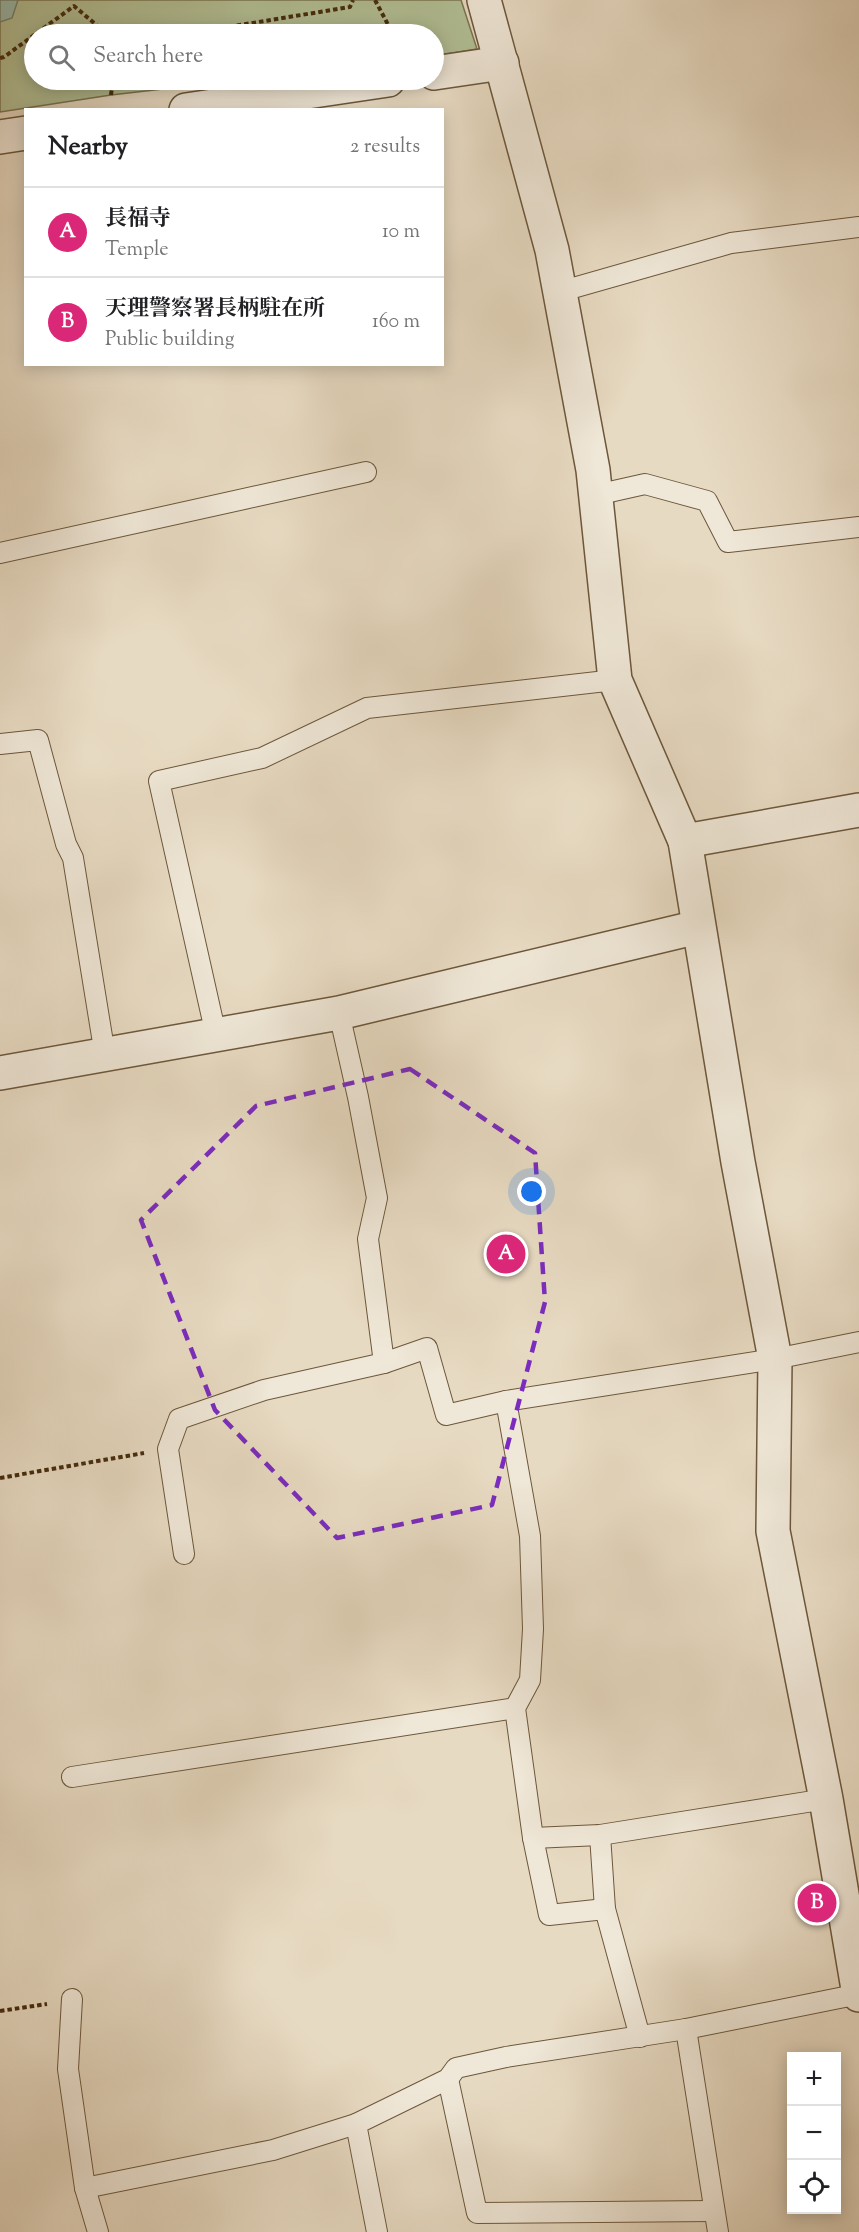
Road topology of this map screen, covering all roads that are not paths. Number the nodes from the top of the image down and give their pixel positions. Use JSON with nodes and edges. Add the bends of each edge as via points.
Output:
{"nodes":[{"id":1,"x":484,"y":0,"type":"edge"},
{"id":2,"x":502,"y":63,"type":"junction"},
{"id":3,"x":444,"y":72,"type":"edge"},
{"id":4,"x":321,"y":90,"type":"edge"},
{"id":5,"x":199,"y":108,"type":"edge"},
{"id":6,"x":24,"y":133,"type":"edge"},
{"id":7,"x":0,"y":137,"type":"edge"},
{"id":8,"x":859,"y":227,"type":"edge"},
{"id":9,"x":559,"y":292,"type":"junction"},
{"id":10,"x":366,"y":472,"type":"dead end"},
{"id":11,"x":596,"y":495,"type":"junction"},
{"id":12,"x":859,"y":527,"type":"edge"},
{"id":13,"x":0,"y":553,"type":"edge"},
{"id":14,"x":615,"y":680,"type":"junction"},
{"id":15,"x":0,"y":744,"type":"edge"},
{"id":16,"x":859,"y":810,"type":"edge"},
{"id":17,"x":685,"y":841,"type":"junction"},
{"id":18,"x":698,"y":927,"type":"junction"},
{"id":19,"x":339,"y":1013,"type":"junction"},
{"id":20,"x":216,"y":1035,"type":"junction"},
{"id":21,"x":105,"y":1054,"type":"junction"},
{"id":22,"x":0,"y":1073,"type":"edge"},
{"id":23,"x":859,"y":1342,"type":"edge"},
{"id":24,"x":775,"y":1359,"type":"junction"},
{"id":25,"x":384,"y":1363,"type":"junction"},
{"id":26,"x":506,"y":1401,"type":"junction"},
{"id":27,"x":184,"y":1554,"type":"dead end"},
{"id":28,"x":515,"y":1708,"type":"junction"},
{"id":29,"x":72,"y":1776,"type":"dead end"},
{"id":30,"x":826,"y":1799,"type":"junction"},
{"id":31,"x":600,"y":1835,"type":"junction"},
{"id":32,"x":533,"y":1838,"type":"junction"},
{"id":33,"x":846,"y":1842,"type":"edge"},
{"id":34,"x":605,"y":1910,"type":"junction"},
{"id":35,"x":859,"y":1995,"type":"edge"},
{"id":36,"x":72,"y":1999,"type":"road end"},
{"id":37,"x":686,"y":2029,"type":"junction"},
{"id":38,"x":640,"y":2037,"type":"junction"},
{"id":39,"x":448,"y":2079,"type":"junction"},
{"id":40,"x":356,"y":2124,"type":"junction"},
{"id":41,"x":85,"y":2188,"type":"junction"},
{"id":42,"x":714,"y":2211,"type":"junction"},
{"id":43,"x":98,"y":2232,"type":"edge"},
{"id":44,"x":377,"y":2232,"type":"edge"},
{"id":45,"x":718,"y":2232,"type":"edge"}],
"edges":[{"from":1,"to":2,"type":"street"},
{"from":2,"to":3,"type":"street"},
{"from":2,"to":9,"type":"street","via":[[552,250]]},
{"from":4,"to":5,"type":"street"},
{"from":6,"to":7,"type":"street"},
{"from":8,"to":9,"type":"lane","via":[[731,243]]},
{"from":9,"to":11,"type":"street"},
{"from":10,"to":13,"type":"lane"},
{"from":11,"to":12,"type":"lane","via":[[645,484],[707,501],[728,542]]},
{"from":11,"to":14,"type":"street"},
{"from":14,"to":17,"type":"street"},
{"from":14,"to":20,"type":"lane","via":[[367,708],[262,758],[159,781]]},
{"from":15,"to":21,"type":"lane","via":[[38,740],[73,858]]},
{"from":16,"to":17,"type":"street"},
{"from":17,"to":18,"type":"street"},
{"from":18,"to":19,"type":"street"},
{"from":18,"to":24,"type":"street"},
{"from":19,"to":20,"type":"street"},
{"from":19,"to":25,"type":"lane","via":[[377,1198],[368,1239]]},
{"from":20,"to":21,"type":"street"},
{"from":21,"to":22,"type":"street"},
{"from":23,"to":24,"type":"lane"},
{"from":24,"to":26,"type":"lane"},
{"from":24,"to":30,"type":"street","via":[[773,1531]]},
{"from":25,"to":26,"type":"lane","via":[[427,1348],[446,1415]]},
{"from":25,"to":27,"type":"lane","via":[[264,1390],[179,1419],[168,1449]]},
{"from":26,"to":28,"type":"lane","via":[[530,1536],[533,1629],[530,1680]]},
{"from":28,"to":29,"type":"lane"},
{"from":28,"to":32,"type":"lane"},
{"from":30,"to":31,"type":"lane"},
{"from":30,"to":33,"type":"street"},
{"from":31,"to":32,"type":"lane"},
{"from":31,"to":34,"type":"lane"},
{"from":32,"to":34,"type":"lane","via":[[549,1915]]},
{"from":33,"to":35,"type":"street"},
{"from":34,"to":38,"type":"lane"},
{"from":35,"to":37,"type":"lane"},
{"from":36,"to":41,"type":"lane","via":[[68,2069]]},
{"from":37,"to":38,"type":"lane"},
{"from":37,"to":42,"type":"lane"},
{"from":38,"to":39,"type":"lane","via":[[506,2057],[456,2068]]},
{"from":39,"to":40,"type":"lane"},
{"from":39,"to":42,"type":"lane","via":[[477,2213]]},
{"from":40,"to":41,"type":"lane","via":[[273,2150]]},
{"from":40,"to":44,"type":"lane"},
{"from":41,"to":43,"type":"lane"},
{"from":42,"to":45,"type":"lane"}]}
